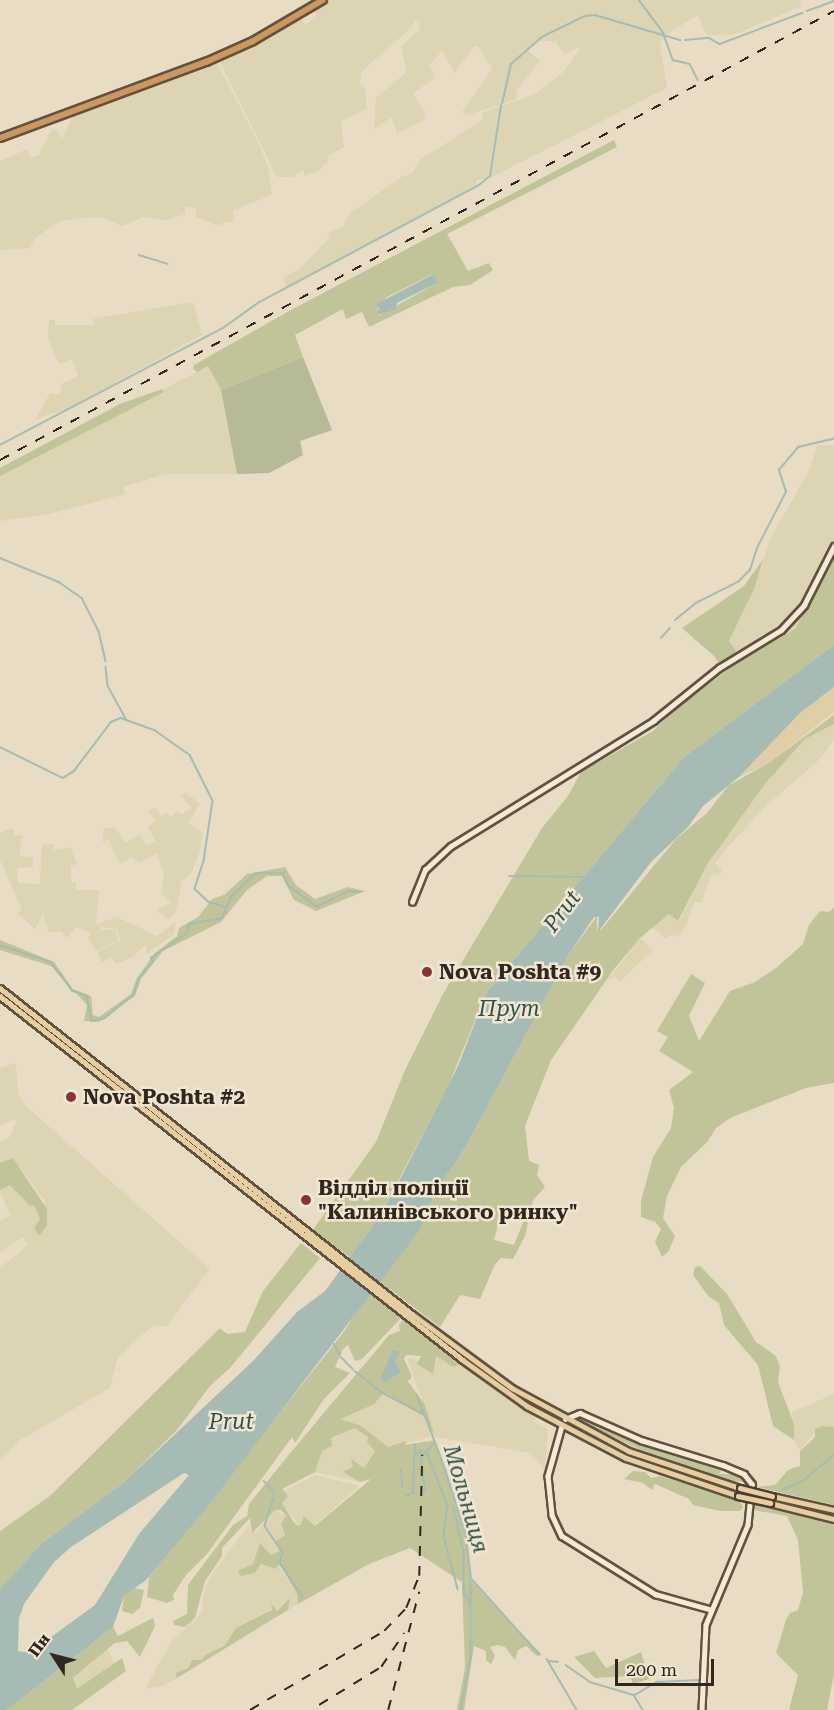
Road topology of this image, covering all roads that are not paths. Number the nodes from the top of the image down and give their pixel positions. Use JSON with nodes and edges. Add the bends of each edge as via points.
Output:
{"nodes":[{"id":1,"x":323,"y":0,"type":"edge"},
{"id":2,"x":0,"y":138,"type":"edge"},
{"id":3,"x":834,"y":546,"type":"edge"},
{"id":4,"x":412,"y":902,"type":"dead end"},
{"id":5,"x":0,"y":988,"type":"edge"},
{"id":6,"x":0,"y":996,"type":"edge"},
{"id":7,"x":249,"y":1190,"type":"junction"},
{"id":8,"x":510,"y":1390,"type":"junction"},
{"id":9,"x":565,"y":1419,"type":"junction"},
{"id":10,"x":562,"y":1426,"type":"junction"},
{"id":11,"x":629,"y":1451,"type":"junction"},
{"id":12,"x":626,"y":1458,"type":"junction"},
{"id":13,"x":737,"y":1488,"type":"junction"},
{"id":14,"x":732,"y":1494,"type":"junction"},
{"id":15,"x":834,"y":1510,"type":"edge"},
{"id":16,"x":834,"y":1519,"type":"edge"},
{"id":17,"x":709,"y":1609,"type":"junction"},
{"id":18,"x":702,"y":1710,"type":"edge"}],
"edges":[{"from":1,"to":2,"type":"highway","via":[[253,41],[206,62]]},
{"from":3,"to":4,"type":"street","via":[[804,605],[781,630],[719,668],[653,721],[451,846],[421,877]]},
{"from":5,"to":7,"type":"main road"},
{"from":6,"to":7,"type":"main road"},
{"from":7,"to":8,"type":"main road"},
{"from":8,"to":9,"type":"main road"},
{"from":8,"to":10,"type":"main road"},
{"from":9,"to":11,"type":"main road"},
{"from":9,"to":17,"type":"street","via":[[580,1413],[669,1450],[720,1464],[744,1474],[752,1484],[748,1525]]},
{"from":10,"to":12,"type":"main road"},
{"from":10,"to":17,"type":"street","via":[[548,1476],[552,1515],[562,1536],[655,1593]]},
{"from":11,"to":12,"type":"main road"},
{"from":11,"to":13,"type":"main road"},
{"from":12,"to":14,"type":"main road"},
{"from":13,"to":14,"type":"main road"},
{"from":13,"to":15,"type":"main road","bridge":true},
{"from":14,"to":16,"type":"main road","bridge":true},
{"from":17,"to":18,"type":"street","via":[[703,1638]]}]}
